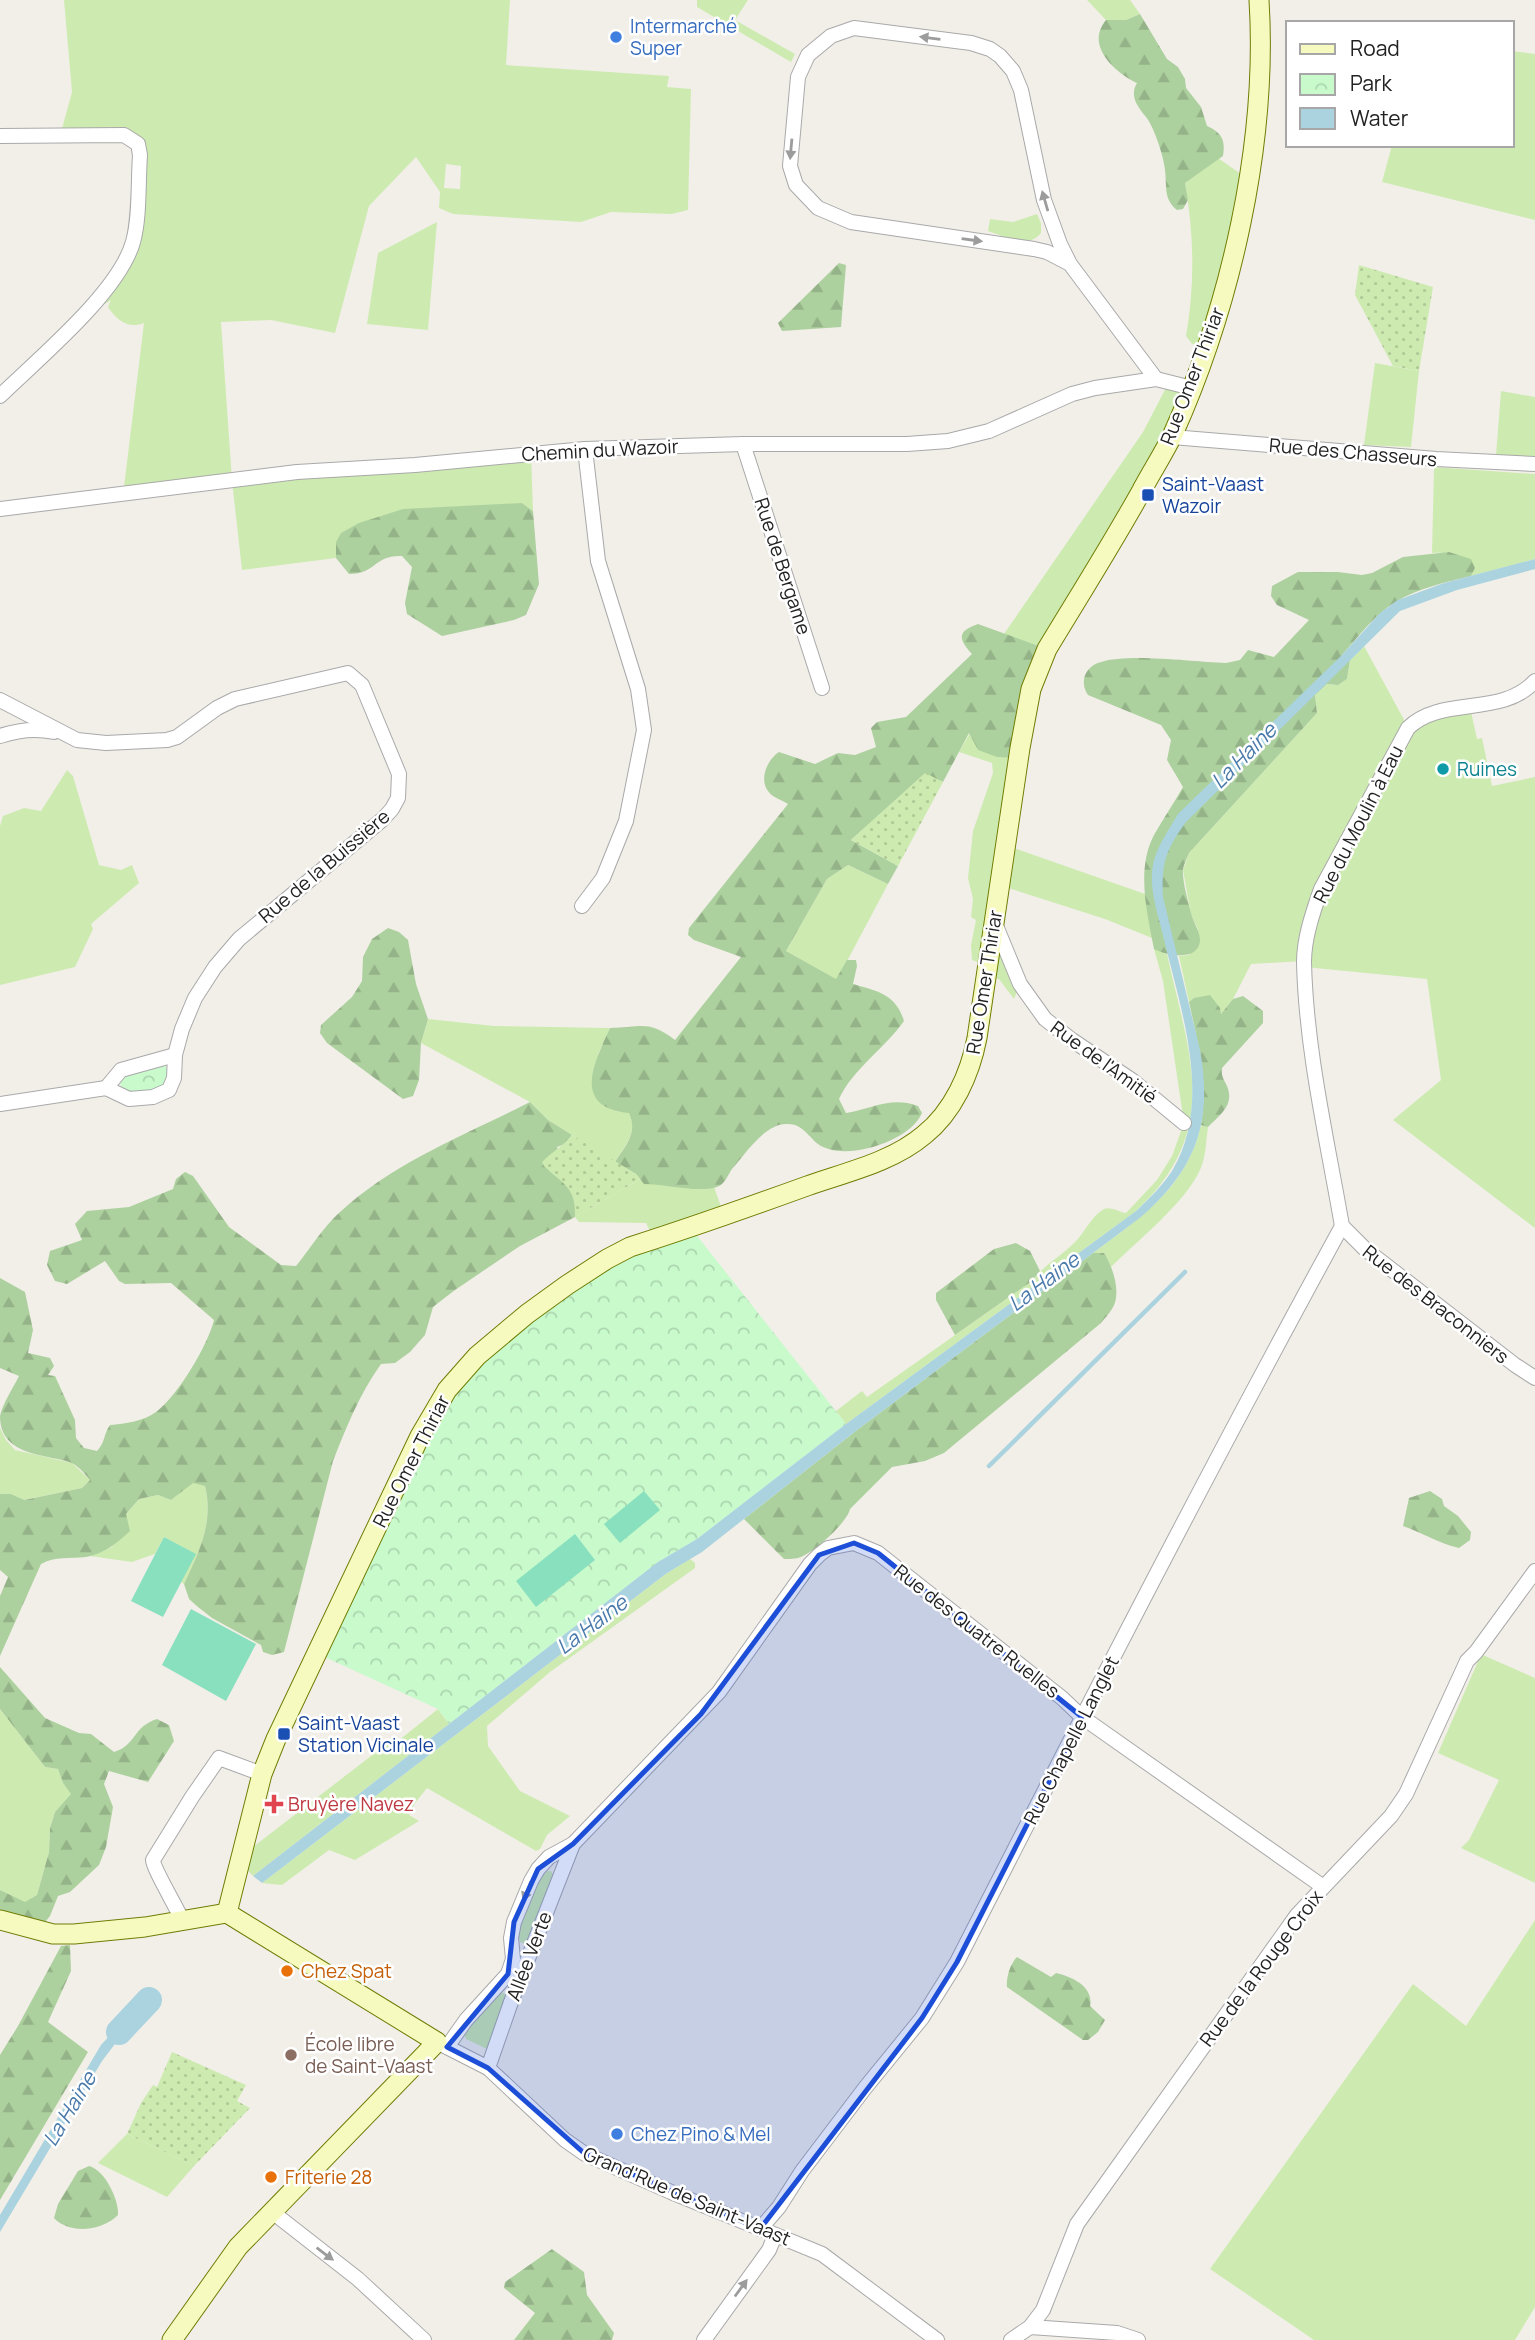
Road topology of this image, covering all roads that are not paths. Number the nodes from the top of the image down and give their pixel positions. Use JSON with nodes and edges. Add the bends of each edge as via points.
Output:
{"nodes":[{"id":1,"x":1259,"y":0,"type":"edge"},
{"id":2,"x":0,"y":136,"type":"edge"},
{"id":3,"x":1070,"y":264,"type":"junction"},
{"id":4,"x":1156,"y":379,"type":"junction"},
{"id":5,"x":1192,"y":388,"type":"junction"},
{"id":6,"x":0,"y":396,"type":"edge"},
{"id":7,"x":1172,"y":437,"type":"junction"},
{"id":8,"x":743,"y":444,"type":"junction"},
{"id":9,"x":585,"y":449,"type":"junction"},
{"id":10,"x":1535,"y":464,"type":"edge"},
{"id":11,"x":0,"y":509,"type":"edge"},
{"id":12,"x":1535,"y":681,"type":"edge"},
{"id":13,"x":822,"y":688,"type":"dead end"},
{"id":14,"x":0,"y":700,"type":"edge"},
{"id":15,"x":64,"y":734,"type":"junction"},
{"id":16,"x":0,"y":736,"type":"edge"},
{"id":17,"x":582,"y":906,"type":"dead end"},
{"id":18,"x":994,"y":920,"type":"junction"},
{"id":19,"x":175,"y":1055,"type":"junction"},
{"id":20,"x":106,"y":1088,"type":"junction"},
{"id":21,"x":0,"y":1104,"type":"edge"},
{"id":22,"x":1184,"y":1123,"type":"dead end"},
{"id":23,"x":1342,"y":1226,"type":"junction"},
{"id":24,"x":1535,"y":1378,"type":"edge"},
{"id":25,"x":1535,"y":1571,"type":"edge"},
{"id":26,"x":701,"y":1714,"type":"joint"},
{"id":27,"x":1082,"y":1717,"type":"junction"},
{"id":28,"x":262,"y":1774,"type":"junction"},
{"id":29,"x":573,"y":1844,"type":"junction"},
{"id":30,"x":1322,"y":1886,"type":"junction"},
{"id":31,"x":227,"y":1913,"type":"junction"},
{"id":32,"x":0,"y":1920,"type":"edge"},
{"id":33,"x":182,"y":1920,"type":"junction"},
{"id":34,"x":442,"y":2044,"type":"junction"},
{"id":35,"x":488,"y":2068,"type":"junction"},
{"id":36,"x":271,"y":2211,"type":"junction"},
{"id":37,"x":760,"y":2229,"type":"junction"},
{"id":38,"x":775,"y":2235,"type":"junction"},
{"id":39,"x":1030,"y":2327,"type":"junction"},
{"id":40,"x":1015,"y":2339,"type":"edge"},
{"id":41,"x":172,"y":2340,"type":"edge"},
{"id":42,"x":424,"y":2340,"type":"edge"},
{"id":43,"x":704,"y":2340,"type":"edge"},
{"id":44,"x":937,"y":2340,"type":"edge"},
{"id":45,"x":1138,"y":2340,"type":"edge"}],
"edges":[{"from":1,"to":5,"type":"street","name":"Rue Omer Thiriar","via":[[1259,108],[1240,222]]},
{"from":2,"to":6,"type":"street","via":[[124,135],[138,144],[140,155],[134,239],[124,266],[86,312]]},
{"from":3,"to":3,"type":"street","one_way":true,"via":[[1044,200],[1021,90],[1013,71],[990,49],[854,28],[831,36],[808,55],[798,77],[790,166],[796,185],[818,208],[851,222],[1034,249]]},
{"from":3,"to":4,"type":"street"},
{"from":4,"to":5,"type":"street","name":"Chemin du Wazoir"},
{"from":4,"to":8,"type":"street","name":"Chemin du Wazoir","via":[[1072,394],[989,430],[948,441]]},
{"from":5,"to":7,"type":"street","name":"Rue Omer Thiriar"},
{"from":7,"to":10,"type":"street","name":"Rue des Chasseurs"},
{"from":7,"to":18,"type":"street","name":"Rue Omer Thiriar","via":[[1035,675]]},
{"from":8,"to":9,"type":"street","name":"Chemin du Wazoir"},
{"from":8,"to":13,"type":"street","name":"Rue de Bergame"},
{"from":9,"to":11,"type":"street","name":"Chemin du Wazoir","via":[[297,472]]},
{"from":9,"to":17,"type":"street","via":[[600,570],[638,689],[644,730],[626,821],[603,878]]},
{"from":12,"to":23,"type":"street","name":"Rue du Moulin à Eau","via":[[1507,699],[1429,713],[1408,728],[1321,889],[1304,961],[1307,1007]]},
{"from":14,"to":15,"type":"street","name":"Rue de la Buissière"},
{"from":15,"to":16,"type":"street","name":"Rue de la Buissière","via":[[40,729]]},
{"from":15,"to":19,"type":"street","name":"Rue de la Buissière","via":[[106,743],[167,740],[235,699],[348,673],[362,685],[399,774],[398,798],[392,809],[239,939],[215,967],[188,1012]]},
{"from":18,"to":22,"type":"street","name":"Rue de l'Amitié","via":[[1020,984],[1045,1019]]},
{"from":18,"to":28,"type":"street","name":"Rue Omer Thiriar","via":[[970,1066],[950,1105],[926,1134],[886,1159],[630,1247],[527,1314],[459,1373],[420,1436]]},
{"from":19,"to":20,"type":"street","via":[[121,1069]]},
{"from":19,"to":20,"type":"street","name":"Rue de la Buissière","via":[[173,1084],[163,1094],[128,1100]]},
{"from":20,"to":21,"type":"street","name":"Rue de la Buissière"},
{"from":23,"to":24,"type":"street","name":"Rue des Braconniers","via":[[1365,1249]]},
{"from":23,"to":27,"type":"street","name":"Rue Chapelle Langlet","via":[[1214,1460]]},
{"from":25,"to":30,"type":"street","name":"Rue de la Rouge Croix","via":[[1467,1661],[1406,1794]]},
{"from":26,"to":27,"type":"street","name":"Rue des Quatre Ruelles","via":[[810,1564],[828,1548],[854,1543],[878,1553]]},
{"from":26,"to":29,"type":"street","name":"Allée Verte"},
{"from":27,"to":30,"type":"street","name":"Rue des Quatre Ruelles"},
{"from":27,"to":37,"type":"street","name":"Rue Chapelle Langlet","via":[[957,1962],[922,2018]]},
{"from":28,"to":31,"type":"street","name":"Rue Omer Thiriar"},
{"from":28,"to":33,"type":"street","via":[[218,1760],[153,1860]]},
{"from":29,"to":34,"type":"street","name":"Allée Verte","one_way":true,"via":[[549,1857],[531,1881],[514,1922],[508,1974]]},
{"from":29,"to":35,"type":"street","name":"Allée Verte"},
{"from":30,"to":39,"type":"street","name":"Rue de la Rouge Croix","via":[[1083,2215],[1043,2310]]},
{"from":31,"to":33,"type":"street"},
{"from":31,"to":34,"type":"street","name":"Grand'Rue de Saint-Vaast"},
{"from":32,"to":33,"type":"street","via":[[67,1935]]},
{"from":34,"to":35,"type":"street","name":"Grand'Rue de Saint-Vaast"},
{"from":34,"to":36,"type":"street"},
{"from":35,"to":37,"type":"street","name":"Grand'Rue de Saint-Vaast","via":[[585,2154]]},
{"from":36,"to":41,"type":"street","via":[[223,2266]]},
{"from":36,"to":42,"type":"street","one_way":true,"via":[[358,2279]]},
{"from":37,"to":38,"type":"street","name":"Grand'Rue de Saint-Vaast"},
{"from":43,"to":38,"type":"street","one_way":true},
{"from":38,"to":44,"type":"street","name":"Grand'Rue de Saint-Vaast","via":[[828,2258]]},
{"from":39,"to":40,"type":"street","name":"Rue de la Rouge Croix"},
{"from":39,"to":45,"type":"street","via":[[1117,2333]]}]}
